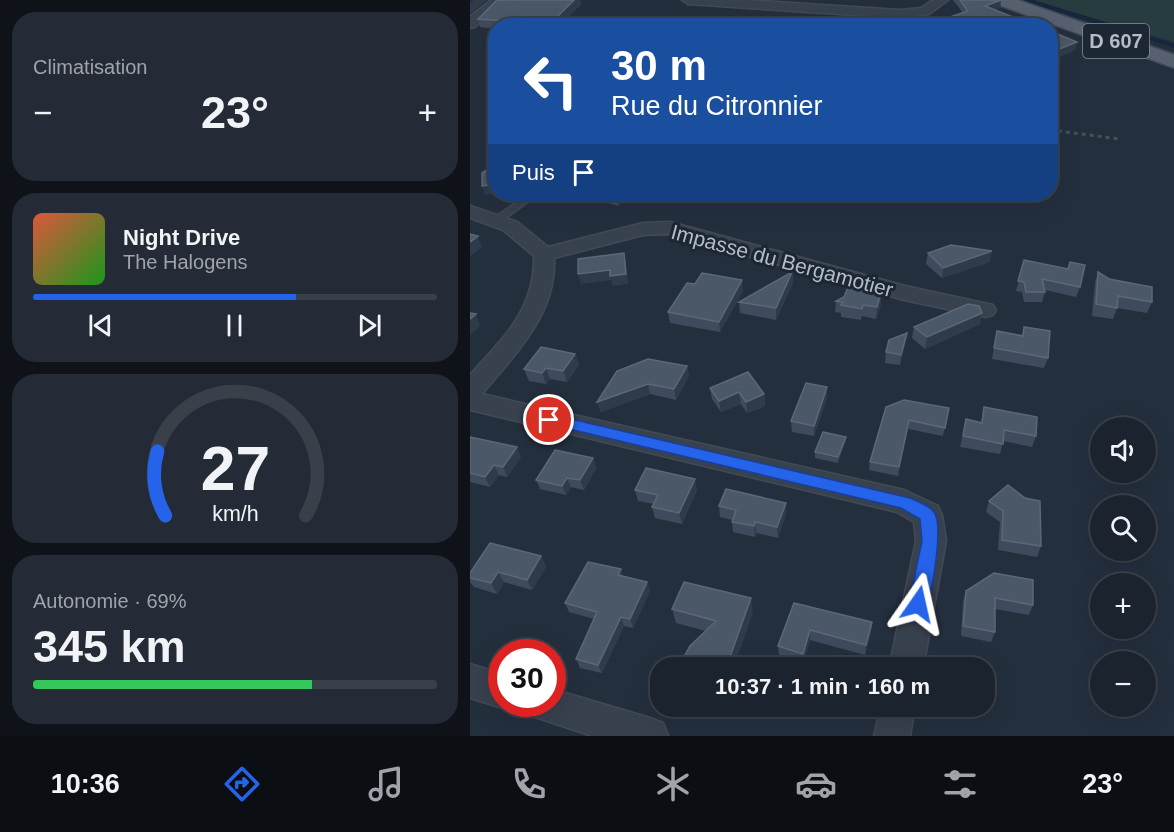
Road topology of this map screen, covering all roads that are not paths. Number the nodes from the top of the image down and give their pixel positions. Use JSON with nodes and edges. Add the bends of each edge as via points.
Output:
{"nodes":[{"id":1,"x":499,"y":0,"type":"edge"},
{"id":2,"x":688,"y":0,"type":"edge"},
{"id":3,"x":942,"y":0,"type":"edge"},
{"id":4,"x":1002,"y":0,"type":"edge"},
{"id":5,"x":1008,"y":0,"type":"edge"},
{"id":6,"x":706,"y":1,"type":"edge"},
{"id":7,"x":1052,"y":18,"type":"edge"},
{"id":8,"x":1053,"y":18,"type":"edge"},
{"id":9,"x":1058,"y":20,"type":"edge"},
{"id":10,"x":470,"y":24,"type":"edge"},
{"id":11,"x":1175,"y":62,"type":"edge"},
{"id":12,"x":523,"y":201,"type":"edge"},
{"id":13,"x":470,"y":213,"type":"edge"},
{"id":14,"x":496,"y":221,"type":"junction"},
{"id":15,"x":544,"y":254,"type":"junction"},
{"id":16,"x":985,"y":310,"type":"dead end"},
{"id":17,"x":470,"y":392,"type":"edge"},
{"id":18,"x":470,"y":401,"type":"edge"},
{"id":19,"x":908,"y":657,"type":"edge"},
{"id":20,"x":470,"y":681,"type":"edge"},
{"id":21,"x":488,"y":687,"type":"edge"},
{"id":22,"x":566,"y":711,"type":"edge"},
{"id":23,"x":896,"y":717,"type":"edge"},
{"id":24,"x":650,"y":736,"type":"edge"},
{"id":25,"x":892,"y":736,"type":"edge"}],
"edges":[{"from":1,"to":10,"type":"street"},
{"from":2,"to":6,"type":"street"},
{"from":3,"to":6,"type":"street","via":[[924,11],[900,14]]},
{"from":4,"to":7,"type":"main road","number":"D 607"},
{"from":5,"to":8,"type":"main road","number":"D 607"},
{"from":9,"to":11,"type":"main road","number":"D 607"},
{"from":12,"to":14,"type":"lane"},
{"from":13,"to":14,"type":"street"},
{"from":14,"to":15,"type":"street","via":[[510,226]]},
{"from":15,"to":16,"type":"street","name":"Impasse du Bergamotier","via":[[643,229],[670,228],[904,293]]},
{"from":15,"to":17,"type":"street","via":[[545,282],[537,304]]},
{"from":18,"to":19,"type":"street","via":[[904,502],[928,515],[931,541]]},
{"from":20,"to":21,"type":"street"},
{"from":22,"to":24,"type":"street"},
{"from":23,"to":25,"type":"street"}]}
